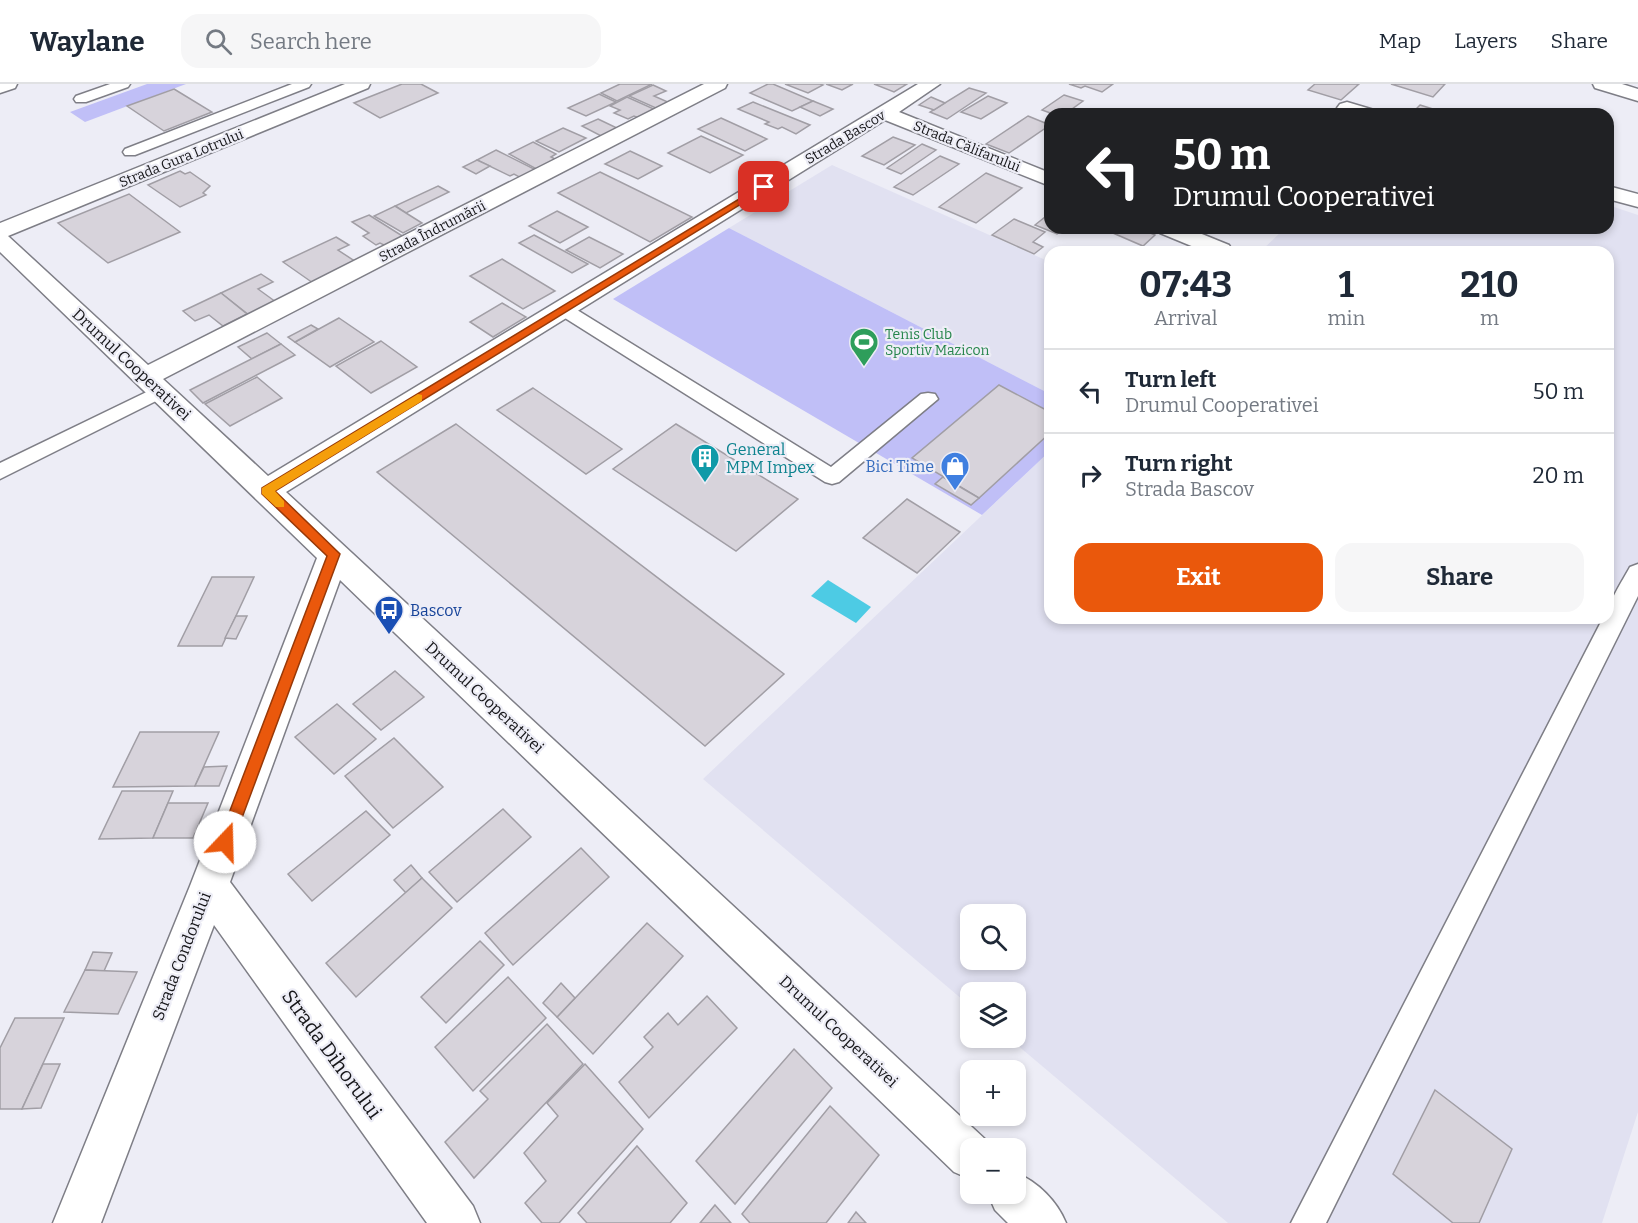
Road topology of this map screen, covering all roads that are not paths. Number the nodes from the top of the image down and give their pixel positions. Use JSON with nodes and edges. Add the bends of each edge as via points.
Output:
{"nodes":[{"id":1,"x":8,"y":84,"type":"edge"},
{"id":2,"x":304,"y":84,"type":"edge"},
{"id":3,"x":361,"y":84,"type":"edge"},
{"id":4,"x":718,"y":84,"type":"edge"},
{"id":5,"x":932,"y":84,"type":"edge"},
{"id":6,"x":1602,"y":84,"type":"edge"},
{"id":7,"x":111,"y":86,"type":"edge"},
{"id":8,"x":0,"y":87,"type":"edge"},
{"id":9,"x":1638,"y":95,"type":"edge"},
{"id":10,"x":81,"y":99,"type":"dead end"},
{"id":11,"x":885,"y":113,"type":"junction"},
{"id":12,"x":130,"y":152,"type":"dead end"},
{"id":13,"x":1044,"y":178,"type":"edge"},
{"id":14,"x":1614,"y":194,"type":"edge"},
{"id":15,"x":1638,"y":201,"type":"edge"},
{"id":16,"x":0,"y":231,"type":"edge"},
{"id":17,"x":1182,"y":234,"type":"edge"},
{"id":18,"x":0,"y":240,"type":"edge"},
{"id":19,"x":1211,"y":246,"type":"edge"},
{"id":20,"x":563,"y":309,"type":"junction"},
{"id":21,"x":153,"y":384,"type":"junction"},
{"id":22,"x":927,"y":399,"type":"dead end"},
{"id":23,"x":0,"y":472,"type":"edge"},
{"id":24,"x":266,"y":491,"type":"junction"},
{"id":25,"x":334,"y":554,"type":"junction"},
{"id":26,"x":1638,"y":573,"type":"edge"},
{"id":27,"x":1614,"y":620,"type":"edge"},
{"id":28,"x":1612,"y":624,"type":"edge"},
{"id":29,"x":209,"y":886,"type":"junction"},
{"id":30,"x":960,"y":1147,"type":"edge"},
{"id":31,"x":1022,"y":1204,"type":"edge"},
{"id":32,"x":77,"y":1223,"type":"edge"},
{"id":33,"x":456,"y":1223,"type":"edge"},
{"id":34,"x":1042,"y":1223,"type":"edge"},
{"id":35,"x":1308,"y":1223,"type":"edge"}],
"edges":[{"from":1,"to":8,"type":"street"},
{"from":2,"to":12,"type":"lane"},
{"from":3,"to":16,"type":"street","name":"Strada Gura Lotrului"},
{"from":4,"to":21,"type":"street","name":"Strada Îndrumării"},
{"from":5,"to":11,"type":"street","name":"Strada Bascov"},
{"from":6,"to":9,"type":"street"},
{"from":7,"to":10,"type":"lane"},
{"from":11,"to":13,"type":"street","name":"Strada Călifarului"},
{"from":11,"to":20,"type":"street","name":"Strada Bascov"},
{"from":14,"to":15,"type":"street"},
{"from":17,"to":19,"type":"street"},
{"from":18,"to":21,"type":"street","name":"Drumul Cooperativei"},
{"from":20,"to":22,"type":"lane","via":[[832,477]]},
{"from":20,"to":24,"type":"street","name":"Strada Bascov"},
{"from":21,"to":23,"type":"lane"},
{"from":21,"to":24,"type":"street","name":"Drumul Cooperativei"},
{"from":24,"to":25,"type":"street","name":"Drumul Cooperativei"},
{"from":25,"to":29,"type":"street","name":"Strada Condorului"},
{"from":25,"to":30,"type":"street","name":"Drumul Cooperativei"},
{"from":26,"to":27,"type":"lane"},
{"from":28,"to":35,"type":"lane"},
{"from":29,"to":32,"type":"street","name":"Strada Condorului"},
{"from":29,"to":33,"type":"street","name":"Strada Dihorului"},
{"from":31,"to":34,"type":"street"}]}
